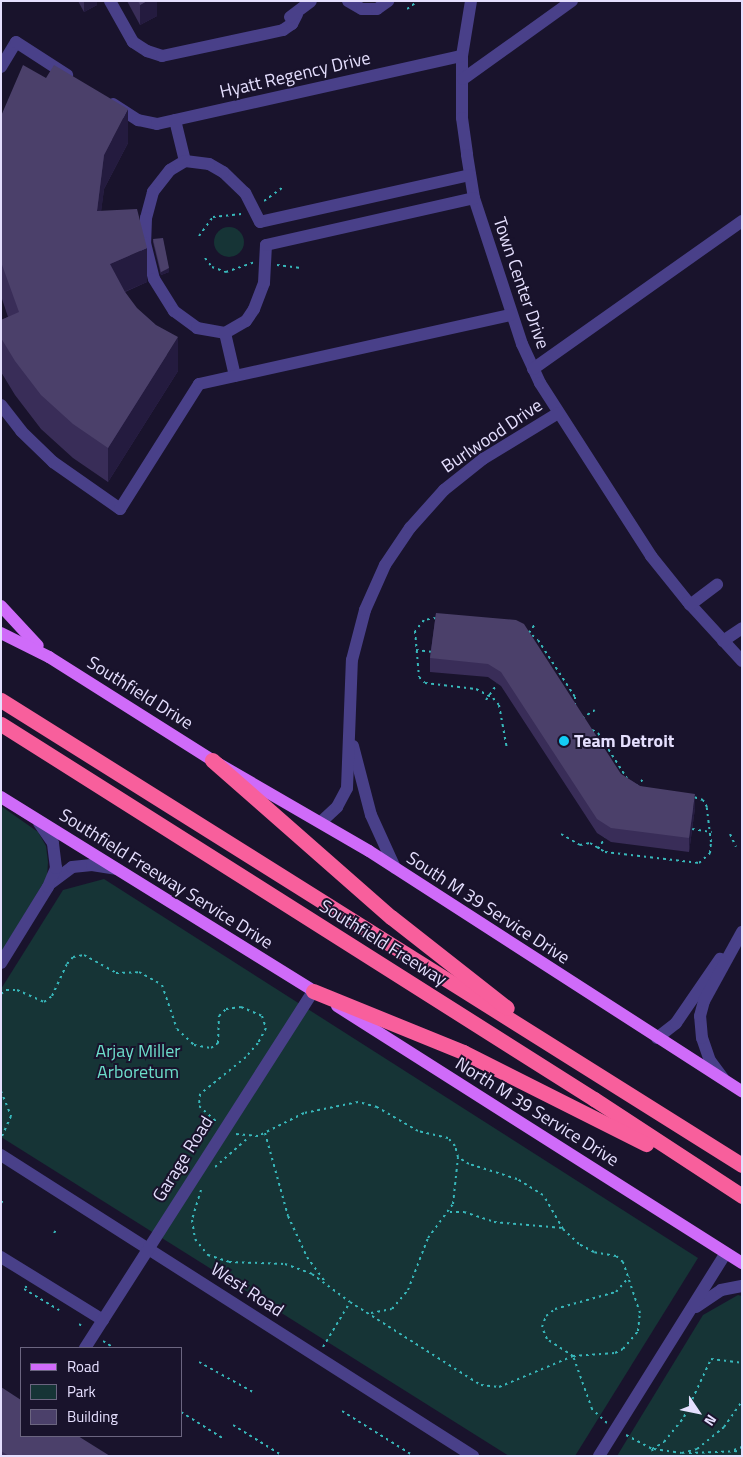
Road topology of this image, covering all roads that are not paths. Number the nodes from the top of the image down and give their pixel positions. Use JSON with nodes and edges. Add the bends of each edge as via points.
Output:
{"nodes":[{"id":1,"x":110,"y":1,"type":"edge"},
{"id":2,"x":311,"y":1,"type":"edge"},
{"id":3,"x":348,"y":1,"type":"edge"},
{"id":4,"x":388,"y":1,"type":"edge"},
{"id":5,"x":471,"y":1,"type":"edge"},
{"id":6,"x":572,"y":1,"type":"edge"},
{"id":7,"x":462,"y":56,"type":"junction"},
{"id":8,"x":1,"y":67,"type":"edge"},
{"id":9,"x":463,"y":79,"type":"junction"},
{"id":10,"x":81,"y":84,"type":"edge"},
{"id":11,"x":98,"y":94,"type":"edge"},
{"id":12,"x":176,"y":120,"type":"junction"},
{"id":13,"x":185,"y":161,"type":"junction"},
{"id":14,"x":470,"y":175,"type":"junction"},
{"id":15,"x":474,"y":198,"type":"junction"},
{"id":16,"x":364,"y":199,"type":"junction"},
{"id":17,"x":742,"y":221,"type":"edge"},
{"id":18,"x":260,"y":222,"type":"junction"},
{"id":19,"x":369,"y":222,"type":"junction"},
{"id":20,"x":266,"y":245,"type":"junction"},
{"id":21,"x":510,"y":315,"type":"junction"},
{"id":22,"x":225,"y":333,"type":"junction"},
{"id":23,"x":533,"y":369,"type":"junction"},
{"id":24,"x":235,"y":376,"type":"junction"},
{"id":25,"x":1,"y":405,"type":"edge"},
{"id":26,"x":558,"y":413,"type":"junction"},
{"id":27,"x":717,"y":586,"type":"dead end"},
{"id":28,"x":690,"y":605,"type":"junction"},
{"id":29,"x":1,"y":606,"type":"edge"},
{"id":30,"x":742,"y":628,"type":"edge"},
{"id":31,"x":1,"y":633,"type":"edge"},
{"id":32,"x":723,"y":641,"type":"junction"},
{"id":33,"x":49,"y":657,"type":"junction"},
{"id":34,"x":742,"y":660,"type":"edge"},
{"id":35,"x":1,"y":700,"type":"edge"},
{"id":36,"x":1,"y":724,"type":"edge"},
{"id":37,"x":349,"y":732,"type":"junction"},
{"id":38,"x":212,"y":760,"type":"junction"},
{"id":39,"x":1,"y":797,"type":"edge"},
{"id":40,"x":35,"y":818,"type":"junction"},
{"id":41,"x":322,"y":822,"type":"junction"},
{"id":42,"x":395,"y":868,"type":"junction"},
{"id":43,"x":116,"y":869,"type":"junction"},
{"id":44,"x":48,"y":887,"type":"junction"},
{"id":45,"x":742,"y":930,"type":"edge"},
{"id":46,"x":1,"y":963,"type":"edge"},
{"id":47,"x":313,"y":991,"type":"junction"},
{"id":48,"x":657,"y":1038,"type":"junction"},
{"id":49,"x":560,"y":1049,"type":"junction"},
{"id":50,"x":724,"y":1080,"type":"junction"},
{"id":51,"x":742,"y":1091,"type":"edge"},
{"id":52,"x":1,"y":1155,"type":"edge"},
{"id":53,"x":742,"y":1165,"type":"edge"},
{"id":54,"x":738,"y":1194,"type":"edge"},
{"id":55,"x":148,"y":1247,"type":"junction"},
{"id":56,"x":726,"y":1253,"type":"junction"},
{"id":57,"x":1,"y":1257,"type":"edge"},
{"id":58,"x":742,"y":1263,"type":"edge"},
{"id":59,"x":742,"y":1286,"type":"edge"},
{"id":60,"x":103,"y":1320,"type":"junction"},
{"id":61,"x":681,"y":1324,"type":"junction"},
{"id":62,"x":86,"y":1347,"type":"edge"},
{"id":63,"x":473,"y":1456,"type":"edge"},
{"id":64,"x":599,"y":1456,"type":"edge"}],
"edges":[{"from":1,"to":2,"type":"street","via":[[133,42],[162,56],[288,27]]},
{"from":3,"to":4,"type":"street","via":[[362,9],[377,9]]},
{"from":5,"to":7,"type":"street","name":"Town Center Drive"},
{"from":6,"to":9,"type":"street"},
{"from":7,"to":9,"type":"street","name":"Town Center Drive"},
{"from":7,"to":12,"type":"street","name":"Hyatt Regency Drive"},
{"from":8,"to":10,"type":"street","via":[[16,42]]},
{"from":9,"to":14,"type":"street","name":"Town Center Drive","via":[[462,118]]},
{"from":11,"to":12,"type":"street","name":"Hyatt Regency Drive","via":[[147,124]]},
{"from":12,"to":13,"type":"street"},
{"from":13,"to":18,"type":"street","via":[[209,164],[223,172],[245,193]]},
{"from":13,"to":22,"type":"street","via":[[170,170],[153,192],[146,218],[145,242],[154,278],[174,311],[197,328]]},
{"from":14,"to":15,"type":"street","name":"Town Center Drive"},
{"from":14,"to":16,"type":"street"},
{"from":15,"to":19,"type":"street"},
{"from":15,"to":21,"type":"street","name":"Town Center Drive"},
{"from":16,"to":18,"type":"street"},
{"from":16,"to":19,"type":"street"},
{"from":17,"to":23,"type":"street"},
{"from":18,"to":20,"type":"street"},
{"from":19,"to":20,"type":"street"},
{"from":20,"to":22,"type":"street","via":[[264,283],[254,309],[246,321]]},
{"from":21,"to":23,"type":"street","name":"Town Center Drive"},
{"from":21,"to":24,"type":"street"},
{"from":22,"to":24,"type":"street"},
{"from":23,"to":26,"type":"street","name":"Town Center Drive"},
{"from":24,"to":25,"type":"street","via":[[199,384],[120,509],[53,462],[21,431]]},
{"from":26,"to":28,"type":"street","name":"Town Center Drive","via":[[652,556]]},
{"from":26,"to":37,"type":"street","name":"Burlwood Drive","via":[[459,477],[426,508],[398,543],[374,588],[358,635],[349,685]]},
{"from":27,"to":28,"type":"street"},
{"from":28,"to":32,"type":"street","name":"Town Center Drive"},
{"from":29,"to":33,"type":"main road","via":[[18,628]]},
{"from":30,"to":32,"type":"street"},
{"from":31,"to":33,"type":"main road"},
{"from":32,"to":34,"type":"street","name":"Town Center Drive"},
{"from":33,"to":38,"type":"main road","name":"Southfield Drive"},
{"from":35,"to":49,"type":"highway","name":"Southfield Freeway"},
{"from":36,"to":54,"type":"highway","name":"Southfield Freeway","via":[[594,1099]]},
{"from":37,"to":41,"type":"street","name":"Burlwood Drive","via":[[347,788],[332,814]]},
{"from":37,"to":42,"type":"street","name":"Burlwood Drive","via":[[371,815]]},
{"from":38,"to":41,"type":"main road","name":"South M 39 Service Drive"},
{"from":38,"to":49,"type":"highway","via":[[419,940]]},
{"from":39,"to":40,"type":"main road","name":"Southfield Freeway Service Drive"},
{"from":40,"to":43,"type":"main road","name":"Southfield Freeway Service Drive"},
{"from":40,"to":44,"type":"street","via":[[49,834],[56,854],[56,868]]},
{"from":41,"to":42,"type":"main road","name":"South M 39 Service Drive"},
{"from":42,"to":48,"type":"main road","name":"South M 39 Service Drive"},
{"from":43,"to":44,"type":"street","via":[[92,865],[72,867]]},
{"from":43,"to":47,"type":"main road","name":"Southfield Freeway Service Drive"},
{"from":44,"to":46,"type":"street"},
{"from":45,"to":48,"type":"street","via":[[676,1023]]},
{"from":45,"to":50,"type":"street","via":[[704,1002],[700,1016],[702,1038],[710,1061]]},
{"from":47,"to":54,"type":"highway","via":[[533,1085]]},
{"from":47,"to":55,"type":"street","name":"Garage Road"},
{"from":47,"to":56,"type":"main road","name":"North M 39 Service Drive"},
{"from":48,"to":50,"type":"main road","name":"South M 39 Service Drive"},
{"from":49,"to":53,"type":"highway","name":"Southfield Freeway"},
{"from":50,"to":51,"type":"main road","name":"South M 39 Service Drive"},
{"from":52,"to":55,"type":"street","name":"West Road"},
{"from":55,"to":60,"type":"street","name":"Garage Road"},
{"from":55,"to":63,"type":"street","name":"West Road"},
{"from":56,"to":58,"type":"main road","name":"North M 39 Service Drive"},
{"from":56,"to":61,"type":"street"},
{"from":57,"to":60,"type":"street"},
{"from":59,"to":61,"type":"street","via":[[720,1290],[704,1299]]},
{"from":60,"to":62,"type":"street","name":"Garage Road"},
{"from":61,"to":64,"type":"street"}]}
